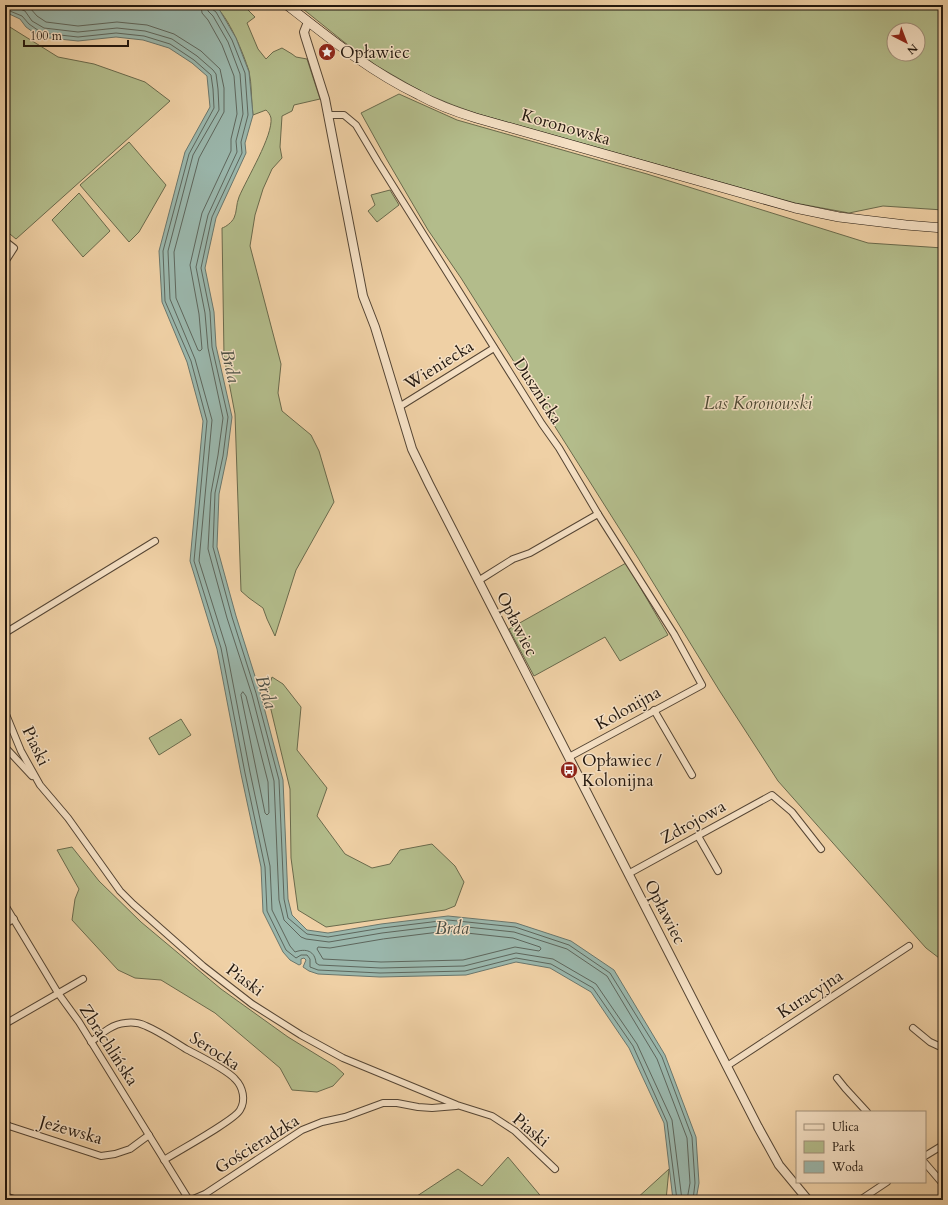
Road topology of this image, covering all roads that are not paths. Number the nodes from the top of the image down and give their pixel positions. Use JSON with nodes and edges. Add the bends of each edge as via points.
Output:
{"nodes":[{"id":1,"x":287,"y":5,"type":"edge"},
{"id":2,"x":308,"y":22,"type":"junction"},
{"id":3,"x":329,"y":114,"type":"junction"},
{"id":4,"x":943,"y":228,"type":"edge"},
{"id":5,"x":5,"y":240,"type":"edge"},
{"id":6,"x":5,"y":262,"type":"edge"},
{"id":7,"x":494,"y":348,"type":"junction"},
{"id":8,"x":399,"y":407,"type":"junction"},
{"id":9,"x":598,"y":514,"type":"junction"},
{"id":10,"x":155,"y":541,"type":"dead end"},
{"id":11,"x":478,"y":581,"type":"junction"},
{"id":12,"x":5,"y":633,"type":"edge"},
{"id":13,"x":702,"y":685,"type":"joint"},
{"id":14,"x":654,"y":710,"type":"junction"},
{"id":15,"x":5,"y":712,"type":"edge"},
{"id":16,"x":5,"y":747,"type":"edge"},
{"id":17,"x":569,"y":757,"type":"junction"},
{"id":18,"x":692,"y":775,"type":"dead end"},
{"id":19,"x":40,"y":785,"type":"junction"},
{"id":20,"x":698,"y":836,"type":"junction"},
{"id":21,"x":821,"y":849,"type":"dead end"},
{"id":22,"x":718,"y":871,"type":"dead end"},
{"id":23,"x":628,"y":874,"type":"junction"},
{"id":24,"x":5,"y":905,"type":"edge"},
{"id":25,"x":14,"y":919,"type":"junction"},
{"id":26,"x":5,"y":924,"type":"edge"},
{"id":27,"x":909,"y":946,"type":"dead end"},
{"id":28,"x":83,"y":979,"type":"dead end"},
{"id":29,"x":58,"y":993,"type":"junction"},
{"id":30,"x":5,"y":1024,"type":"edge"},
{"id":31,"x":913,"y":1028,"type":"dead end"},
{"id":32,"x":91,"y":1042,"type":"junction"},
{"id":33,"x":943,"y":1048,"type":"edge"},
{"id":34,"x":727,"y":1066,"type":"junction"},
{"id":35,"x":837,"y":1078,"type":"dead end"},
{"id":36,"x":457,"y":1106,"type":"junction"},
{"id":37,"x":866,"y":1111,"type":"edge"},
{"id":38,"x":5,"y":1123,"type":"edge"},
{"id":39,"x":149,"y":1135,"type":"junction"},
{"id":40,"x":943,"y":1145,"type":"edge"},
{"id":41,"x":926,"y":1155,"type":"edge"},
{"id":42,"x":164,"y":1160,"type":"junction"},
{"id":43,"x":926,"y":1164,"type":"edge"},
{"id":44,"x":555,"y":1169,"type":"dead end"},
{"id":45,"x":886,"y":1183,"type":"edge"},
{"id":46,"x":943,"y":1184,"type":"edge"},
{"id":47,"x":5,"y":1196,"type":"edge"},
{"id":48,"x":17,"y":1200,"type":"edge"},
{"id":49,"x":190,"y":1200,"type":"edge"},
{"id":50,"x":808,"y":1200,"type":"edge"},
{"id":51,"x":860,"y":1200,"type":"edge"}],
"edges":[{"from":1,"to":2,"type":"main road","name":"Koronowska"},
{"from":2,"to":3,"type":"street","name":"Opławiec","via":[[304,32]]},
{"from":2,"to":4,"type":"main road","name":"Koronowska","via":[[383,76],[419,96],[459,113],[795,208],[839,217]]},
{"from":3,"to":7,"type":"street","name":"Dusznicka","via":[[344,115],[356,125]]},
{"from":3,"to":8,"type":"street","name":"Opławiec","via":[[363,296]]},
{"from":5,"to":6,"type":"street","via":[[14,248]]},
{"from":7,"to":8,"type":"street","name":"Wieniecka"},
{"from":7,"to":9,"type":"street","name":"Dusznicka"},
{"from":8,"to":11,"type":"street","name":"Opławiec","via":[[412,449]]},
{"from":9,"to":11,"type":"street","via":[[530,553],[513,559]]},
{"from":9,"to":13,"type":"street","name":"Dusznicka","via":[[674,634]]},
{"from":10,"to":12,"type":"street"},
{"from":11,"to":17,"type":"street","name":"Opławiec"},
{"from":13,"to":14,"type":"street","name":"Kolonijna"},
{"from":14,"to":17,"type":"street","name":"Kolonijna"},
{"from":14,"to":18,"type":"street"},
{"from":15,"to":19,"type":"street","name":"Piaski","via":[[21,752]]},
{"from":16,"to":19,"type":"street"},
{"from":17,"to":23,"type":"street","name":"Opławiec"},
{"from":19,"to":36,"type":"street","name":"Piaski","via":[[68,818],[124,895],[203,966],[243,997],[301,1035],[343,1058]]},
{"from":20,"to":21,"type":"street","name":"Zdrojowa","via":[[772,795],[792,812]]},
{"from":20,"to":22,"type":"street"},
{"from":20,"to":23,"type":"street","name":"Zdrojowa"},
{"from":23,"to":34,"type":"street","name":"Opławiec"},
{"from":24,"to":25,"type":"street","name":"Zbrachlińska"},
{"from":25,"to":26,"type":"street"},
{"from":25,"to":29,"type":"street","name":"Zbrachlińska"},
{"from":27,"to":34,"type":"street","name":"Kuracyjna"},
{"from":28,"to":29,"type":"street"},
{"from":29,"to":30,"type":"street"},
{"from":29,"to":32,"type":"street","name":"Zbrachlińska"},
{"from":31,"to":33,"type":"street","via":[[930,1042]]},
{"from":32,"to":39,"type":"street","name":"Zbrachlińska"},
{"from":32,"to":42,"type":"street","name":"Serocka","via":[[118,1025],[132,1023],[146,1026],[235,1078],[243,1094],[240,1111]]},
{"from":34,"to":50,"type":"street","name":"Opławiec","via":[[777,1161]]},
{"from":35,"to":37,"type":"street"},
{"from":36,"to":44,"type":"street","name":"Piaski","via":[[492,1116],[515,1131]]},
{"from":36,"to":49,"type":"street","name":"Gościeradzka","via":[[432,1108],[383,1103],[322,1122],[302,1130],[205,1194]]},
{"from":38,"to":39,"type":"street","name":"Jeżewska","via":[[101,1156],[130,1149]]},
{"from":39,"to":42,"type":"street","name":"Zbrachlińska"},
{"from":40,"to":41,"type":"street"},
{"from":42,"to":49,"type":"street","name":"Zbrachlińska"},
{"from":43,"to":46,"type":"street"},
{"from":45,"to":51,"type":"street"},
{"from":47,"to":48,"type":"street"}]}
